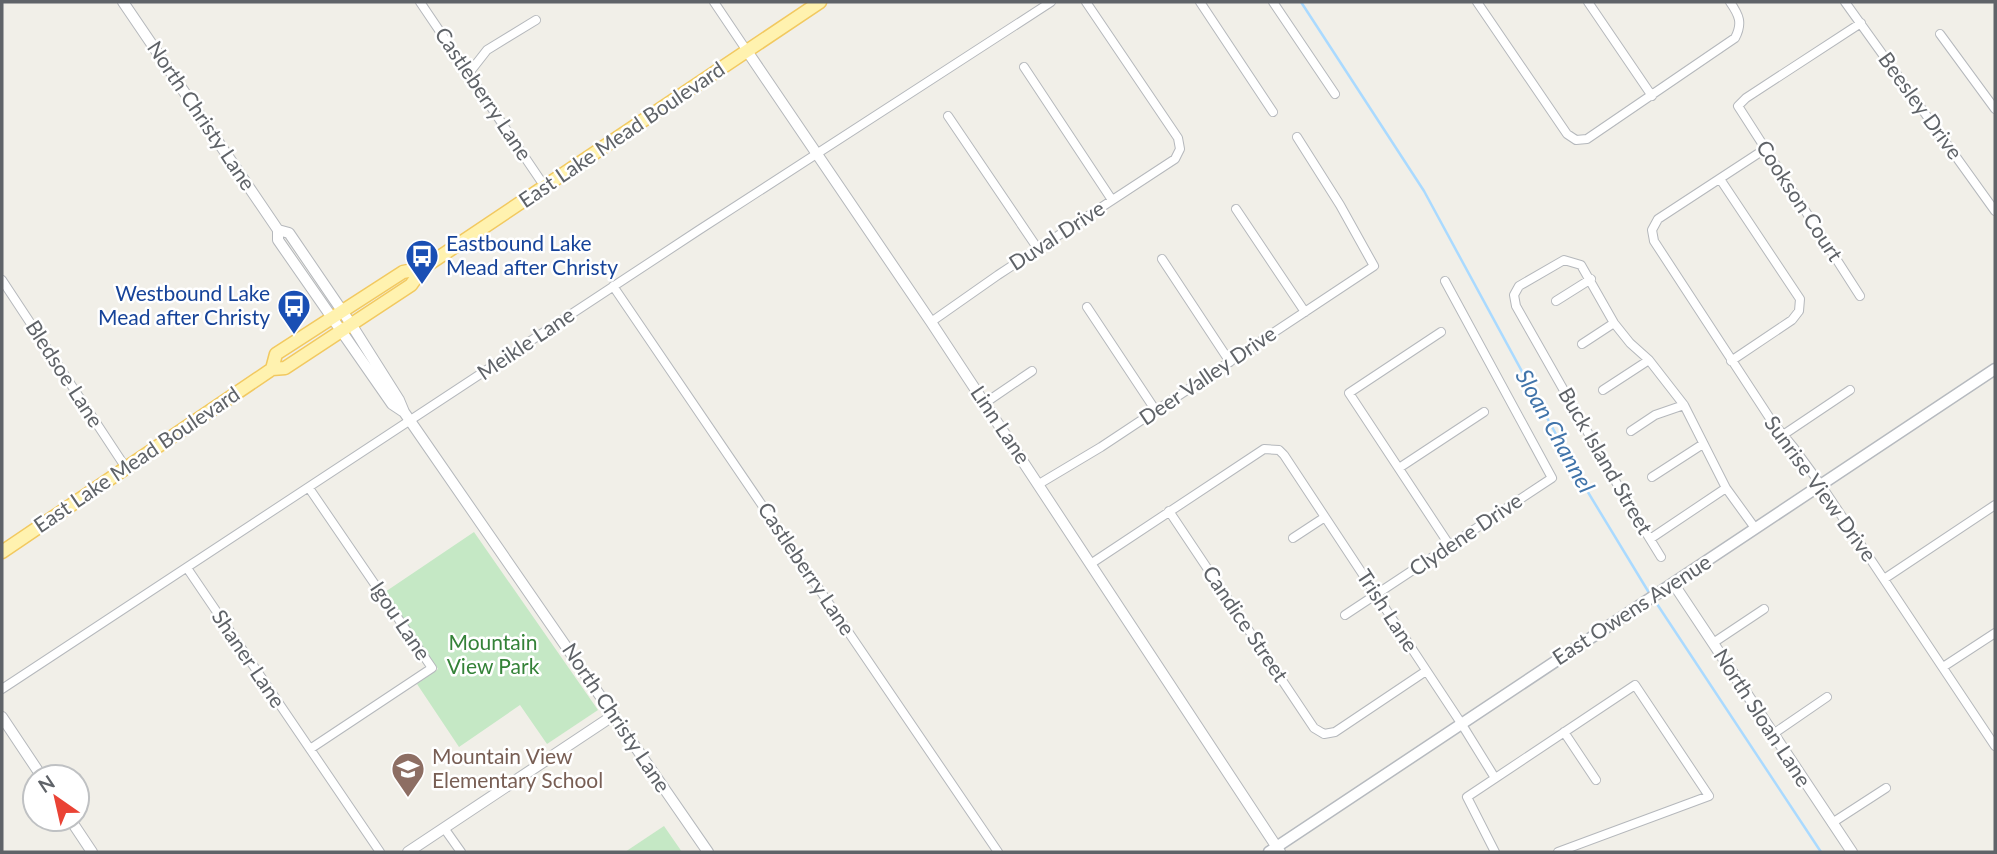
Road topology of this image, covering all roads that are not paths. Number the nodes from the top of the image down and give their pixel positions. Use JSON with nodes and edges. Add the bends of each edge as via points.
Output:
{"nodes":[{"id":1,"x":123,"y":2,"type":"edge"},
{"id":2,"x":420,"y":2,"type":"edge"},
{"id":3,"x":714,"y":2,"type":"edge"},
{"id":4,"x":820,"y":2,"type":"edge"},
{"id":5,"x":1051,"y":2,"type":"edge"},
{"id":6,"x":1086,"y":2,"type":"edge"},
{"id":7,"x":1200,"y":2,"type":"edge"},
{"id":8,"x":1273,"y":2,"type":"edge"},
{"id":9,"x":1477,"y":2,"type":"edge"},
{"id":10,"x":1588,"y":2,"type":"edge"},
{"id":11,"x":1730,"y":2,"type":"edge"},
{"id":12,"x":1845,"y":2,"type":"edge"},
{"id":13,"x":536,"y":20,"type":"dead end"},
{"id":14,"x":1861,"y":23,"type":"junction"},
{"id":15,"x":1940,"y":34,"type":"dead end"},
{"id":16,"x":747,"y":51,"type":"junction"},
{"id":17,"x":1024,"y":67,"type":"dead end"},
{"id":18,"x":468,"y":73,"type":"junction"},
{"id":19,"x":1335,"y":94,"type":"dead end"},
{"id":20,"x":1652,"y":96,"type":"junction"},
{"id":21,"x":1995,"y":109,"type":"edge"},
{"id":22,"x":1273,"y":112,"type":"dead end"},
{"id":23,"x":948,"y":116,"type":"dead end"},
{"id":24,"x":1297,"y":137,"type":"dead end"},
{"id":25,"x":1765,"y":149,"type":"junction"},
{"id":26,"x":817,"y":156,"type":"junction"},
{"id":27,"x":1720,"y":178,"type":"junction"},
{"id":28,"x":545,"y":187,"type":"junction"},
{"id":29,"x":1112,"y":200,"type":"junction"},
{"id":30,"x":1236,"y":209,"type":"dead end"},
{"id":31,"x":1995,"y":211,"type":"edge"},
{"id":32,"x":1038,"y":249,"type":"junction"},
{"id":33,"x":1162,"y":259,"type":"dead end"},
{"id":34,"x":423,"y":268,"type":"junction"},
{"id":35,"x":1591,"y":279,"type":"junction"},
{"id":36,"x":2,"y":281,"type":"edge"},
{"id":37,"x":1445,"y":281,"type":"dead end"},
{"id":38,"x":614,"y":286,"type":"junction"},
{"id":39,"x":1860,"y":296,"type":"dead end"},
{"id":40,"x":1556,"y":301,"type":"dead end"},
{"id":41,"x":1087,"y":307,"type":"dead end"},
{"id":42,"x":1305,"y":312,"type":"junction"},
{"id":43,"x":337,"y":315,"type":"junction"},
{"id":44,"x":931,"y":322,"type":"junction"},
{"id":45,"x":1614,"y":323,"type":"junction"},
{"id":46,"x":346,"y":328,"type":"junction"},
{"id":47,"x":1441,"y":332,"type":"dead end"},
{"id":48,"x":1582,"y":344,"type":"dead end"},
{"id":49,"x":1649,"y":360,"type":"junction"},
{"id":50,"x":1731,"y":361,"type":"junction"},
{"id":51,"x":1230,"y":362,"type":"junction"},
{"id":52,"x":272,"y":369,"type":"junction"},
{"id":53,"x":1995,"y":369,"type":"edge"},
{"id":54,"x":1032,"y":371,"type":"dead end"},
{"id":55,"x":1603,"y":390,"type":"dead end"},
{"id":56,"x":1850,"y":390,"type":"dead end"},
{"id":57,"x":985,"y":403,"type":"junction"},
{"id":58,"x":1684,"y":405,"type":"junction"},
{"id":59,"x":1156,"y":411,"type":"junction"},
{"id":60,"x":1484,"y":412,"type":"dead end"},
{"id":61,"x":411,"y":422,"type":"junction"},
{"id":62,"x":1631,"y":431,"type":"dead end"},
{"id":63,"x":1783,"y":435,"type":"junction"},
{"id":64,"x":1703,"y":444,"type":"junction"},
{"id":65,"x":126,"y":468,"type":"junction"},
{"id":66,"x":1399,"y":468,"type":"junction"},
{"id":67,"x":1652,"y":477,"type":"dead end"},
{"id":68,"x":1039,"y":484,"type":"junction"},
{"id":69,"x":1821,"y":485,"type":"junction"},
{"id":70,"x":309,"y":488,"type":"junction"},
{"id":71,"x":1727,"y":488,"type":"junction"},
{"id":72,"x":1995,"y":505,"type":"edge"},
{"id":73,"x":1169,"y":511,"type":"junction"},
{"id":74,"x":1325,"y":517,"type":"junction"},
{"id":75,"x":1755,"y":528,"type":"junction"},
{"id":76,"x":1293,"y":538,"type":"dead end"},
{"id":77,"x":1650,"y":539,"type":"junction"},
{"id":78,"x":1450,"y":545,"type":"junction"},
{"id":79,"x":2,"y":552,"type":"edge"},
{"id":80,"x":1661,"y":557,"type":"dead end"},
{"id":81,"x":1092,"y":563,"type":"junction"},
{"id":82,"x":187,"y":568,"type":"junction"},
{"id":83,"x":1884,"y":579,"type":"junction"},
{"id":84,"x":1674,"y":583,"type":"junction"},
{"id":85,"x":1376,"y":595,"type":"junction"},
{"id":86,"x":1764,"y":609,"type":"dead end"},
{"id":87,"x":1345,"y":615,"type":"dead end"},
{"id":88,"x":1995,"y":633,"type":"edge"},
{"id":89,"x":1713,"y":643,"type":"junction"},
{"id":90,"x":1943,"y":667,"type":"junction"},
{"id":91,"x":1426,"y":671,"type":"junction"},
{"id":92,"x":2,"y":689,"type":"edge"},
{"id":93,"x":1827,"y":697,"type":"dead end"},
{"id":94,"x":614,"y":715,"type":"junction"},
{"id":95,"x":2,"y":717,"type":"edge"},
{"id":96,"x":1461,"y":723,"type":"junction"},
{"id":97,"x":1564,"y":732,"type":"junction"},
{"id":98,"x":1773,"y":734,"type":"junction"},
{"id":99,"x":1995,"y":746,"type":"edge"},
{"id":100,"x":310,"y":749,"type":"junction"},
{"id":101,"x":33,"y":763,"type":"edge"},
{"id":102,"x":1494,"y":778,"type":"junction"},
{"id":103,"x":1596,"y":780,"type":"dead end"},
{"id":104,"x":1886,"y":788,"type":"dead end"},
{"id":105,"x":1832,"y":823,"type":"junction"},
{"id":106,"x":444,"y":828,"type":"junction"},
{"id":107,"x":79,"y":833,"type":"edge"},
{"id":108,"x":1275,"y":850,"type":"edge"},
{"id":109,"x":92,"y":852,"type":"edge"},
{"id":110,"x":380,"y":852,"type":"edge"},
{"id":111,"x":408,"y":852,"type":"edge"},
{"id":112,"x":461,"y":852,"type":"edge"},
{"id":113,"x":708,"y":852,"type":"edge"},
{"id":114,"x":998,"y":852,"type":"edge"},
{"id":115,"x":1495,"y":852,"type":"edge"},
{"id":116,"x":1558,"y":852,"type":"edge"},
{"id":117,"x":1852,"y":852,"type":"edge"}],
"edges":[{"from":1,"to":43,"type":"street","name":"North Christy Lane","via":[[278,230],[289,233]]},
{"from":2,"to":18,"type":"street","name":"Castleberry Lane"},
{"from":3,"to":16,"type":"street","name":"Linn Lane"},
{"from":4,"to":16,"type":"main road","name":"East Lake Mead Boulevard"},
{"from":5,"to":26,"type":"street","name":"Meikle Lane"},
{"from":6,"to":29,"type":"street","name":"Duval Drive","via":[[1178,138],[1180,149],[1175,159]]},
{"from":7,"to":22,"type":"street"},
{"from":8,"to":19,"type":"street"},
{"from":9,"to":20,"type":"street","via":[[1567,134],[1576,140],[1587,139]]},
{"from":10,"to":20,"type":"street"},
{"from":11,"to":20,"type":"street","via":[[1741,27],[1735,38]]},
{"from":12,"to":14,"type":"street","name":"Beesley Drive"},
{"from":13,"to":18,"type":"street","via":[[487,50]]},
{"from":14,"to":25,"type":"street","name":"Cookson Court","via":[[1738,106]]},
{"from":14,"to":31,"type":"street","name":"Beesley Drive"},
{"from":15,"to":21,"type":"street"},
{"from":16,"to":26,"type":"street","name":"Linn Lane"},
{"from":16,"to":28,"type":"main road","name":"East Lake Mead Boulevard"},
{"from":17,"to":29,"type":"street"},
{"from":18,"to":28,"type":"street","name":"Castleberry Lane"},
{"from":23,"to":32,"type":"street"},
{"from":24,"to":42,"type":"street","name":"Deer Valley Drive","via":[[1374,266]]},
{"from":25,"to":27,"type":"street"},
{"from":25,"to":39,"type":"street","name":"Cookson Court"},
{"from":26,"to":38,"type":"street","name":"Meikle Lane"},
{"from":26,"to":44,"type":"street","name":"Linn Lane"},
{"from":27,"to":50,"type":"street","name":"Sunrise View Drive","via":[[1658,219],[1652,230],[1654,241]]},
{"from":27,"to":50,"type":"street","via":[[1800,299],[1792,320]]},
{"from":28,"to":34,"type":"main road","name":"East Lake Mead Boulevard"},
{"from":29,"to":32,"type":"street","name":"Duval Drive"},
{"from":30,"to":42,"type":"street"},
{"from":32,"to":44,"type":"street","name":"Duval Drive"},
{"from":33,"to":51,"type":"street"},
{"from":34,"to":43,"type":"main road","name":"East Lake Mead Boulevard","via":[[403,272]]},
{"from":34,"to":46,"type":"main road","name":"East Lake Mead Boulevard","via":[[411,285]]},
{"from":35,"to":40,"type":"street"},
{"from":35,"to":45,"type":"street"},
{"from":35,"to":77,"type":"street","name":"Buck Island Street","via":[[1581,265],[1564,260],[1515,290],[1516,306]]},
{"from":36,"to":65,"type":"street","name":"Bledsoe Lane"},
{"from":37,"to":78,"type":"street","name":"Clydene Drive","via":[[1552,478]]},
{"from":38,"to":61,"type":"street","name":"Meikle Lane"},
{"from":38,"to":114,"type":"street","name":"Castleberry Lane"},
{"from":41,"to":59,"type":"street"},
{"from":42,"to":51,"type":"street","name":"Deer Valley Drive"},
{"from":43,"to":46,"type":"street","name":"North Christy Lane"},
{"from":43,"to":52,"type":"main road","name":"East Lake Mead Boulevard","via":[[276,354]]},
{"from":44,"to":57,"type":"street","name":"Linn Lane"},
{"from":45,"to":48,"type":"street"},
{"from":45,"to":49,"type":"street"},
{"from":46,"to":52,"type":"main road","name":"East Lake Mead Boulevard","via":[[285,368]]},
{"from":46,"to":61,"type":"street","name":"North Christy Lane"},
{"from":47,"to":66,"type":"street","via":[[1349,393]]},
{"from":49,"to":55,"type":"street"},
{"from":49,"to":58,"type":"street"},
{"from":50,"to":63,"type":"street","name":"Sunrise View Drive"},
{"from":51,"to":59,"type":"street","name":"Deer Valley Drive"},
{"from":52,"to":65,"type":"main road","name":"East Lake Mead Boulevard"},
{"from":53,"to":69,"type":"main road","name":"East Owens Avenue"},
{"from":54,"to":57,"type":"street"},
{"from":56,"to":63,"type":"street"},
{"from":57,"to":68,"type":"street","name":"Linn Lane"},
{"from":58,"to":62,"type":"street"},
{"from":58,"to":64,"type":"street"},
{"from":59,"to":68,"type":"street","name":"Deer Valley Drive"},
{"from":60,"to":66,"type":"street"},
{"from":61,"to":70,"type":"street","name":"Meikle Lane"},
{"from":61,"to":94,"type":"street","name":"North Christy Lane"},
{"from":63,"to":69,"type":"street","name":"Sunrise View Drive"},
{"from":64,"to":67,"type":"street"},
{"from":64,"to":71,"type":"street"},
{"from":65,"to":79,"type":"main road","name":"East Lake Mead Boulevard"},
{"from":66,"to":78,"type":"street"},
{"from":68,"to":81,"type":"street","name":"Linn Lane"},
{"from":69,"to":75,"type":"main road","name":"East Owens Avenue"},
{"from":69,"to":83,"type":"street","name":"Sunrise View Drive"},
{"from":70,"to":82,"type":"street","name":"Meikle Lane"},
{"from":70,"to":100,"type":"street","name":"Igou Lane","via":[[432,668]]},
{"from":71,"to":75,"type":"street"},
{"from":71,"to":77,"type":"street"},
{"from":72,"to":83,"type":"street"},
{"from":73,"to":74,"type":"street","name":"Trish Lane","via":[[1264,449],[1274,449],[1284,455]]},
{"from":73,"to":81,"type":"street"},
{"from":73,"to":91,"type":"street","name":"Candice Street","via":[[1314,728],[1324,734],[1335,732]]},
{"from":74,"to":76,"type":"street"},
{"from":74,"to":85,"type":"street","name":"Trish Lane"},
{"from":75,"to":84,"type":"main road","name":"East Owens Avenue"},
{"from":77,"to":80,"type":"street","name":"Buck Island Street"},
{"from":78,"to":85,"type":"street","name":"Clydene Drive"},
{"from":81,"to":108,"type":"street","name":"Linn Lane"},
{"from":82,"to":92,"type":"street","name":"Meikle Lane"},
{"from":82,"to":100,"type":"street","name":"Shaner Lane"},
{"from":83,"to":90,"type":"street","name":"Sunrise View Drive"},
{"from":84,"to":89,"type":"street","name":"North Sloan Lane"},
{"from":84,"to":96,"type":"main road","name":"East Owens Avenue"},
{"from":85,"to":87,"type":"street","name":"Clydene Drive"},
{"from":85,"to":91,"type":"street","name":"Trish Lane"},
{"from":86,"to":89,"type":"street"},
{"from":88,"to":90,"type":"street"},
{"from":89,"to":98,"type":"street","name":"North Sloan Lane"},
{"from":90,"to":99,"type":"street","name":"Sunrise View Drive"},
{"from":91,"to":96,"type":"street","name":"Trish Lane"},
{"from":93,"to":98,"type":"street"},
{"from":94,"to":106,"type":"street"},
{"from":94,"to":113,"type":"street","name":"North Christy Lane"},
{"from":95,"to":101,"type":"street"},
{"from":96,"to":102,"type":"street","name":"Trish Lane"},
{"from":96,"to":108,"type":"main road","name":"East Owens Avenue"},
{"from":97,"to":102,"type":"street"},
{"from":97,"to":103,"type":"street"},
{"from":97,"to":116,"type":"street","via":[[1634,685],[1709,796]]},
{"from":98,"to":105,"type":"street","name":"North Sloan Lane"},
{"from":100,"to":110,"type":"street","name":"Shaner Lane"},
{"from":102,"to":115,"type":"street","via":[[1467,797]]},
{"from":104,"to":105,"type":"street"},
{"from":105,"to":117,"type":"street","name":"North Sloan Lane"},
{"from":106,"to":111,"type":"street"},
{"from":106,"to":112,"type":"street"},
{"from":107,"to":109,"type":"street"}]}
